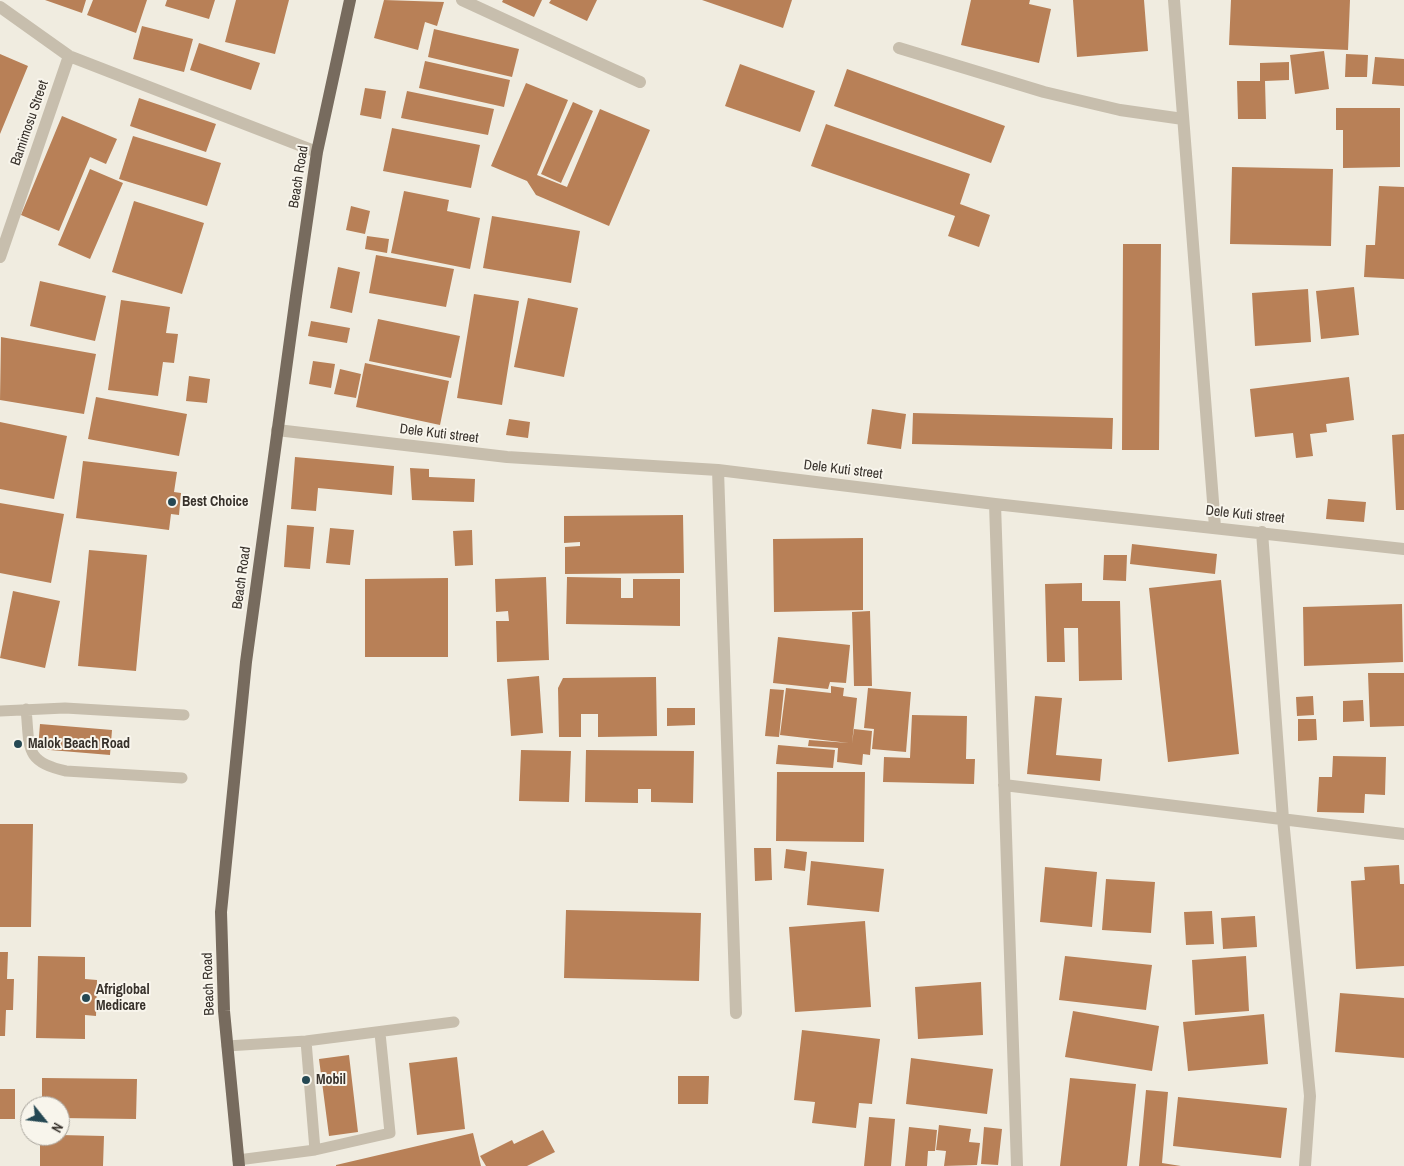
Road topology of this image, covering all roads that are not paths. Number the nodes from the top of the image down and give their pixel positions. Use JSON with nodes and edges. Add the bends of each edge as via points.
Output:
{"nodes":[{"id":1,"x":350,"y":0,"type":"edge"},
{"id":2,"x":462,"y":0,"type":"edge"},
{"id":3,"x":1174,"y":0,"type":"edge"},
{"id":4,"x":0,"y":7,"type":"edge"},
{"id":5,"x":899,"y":48,"type":"dead end"},
{"id":6,"x":70,"y":56,"type":"junction"},
{"id":7,"x":640,"y":82,"type":"dead end"},
{"id":8,"x":1183,"y":119,"type":"junction"},
{"id":9,"x":317,"y":152,"type":"junction"},
{"id":10,"x":0,"y":257,"type":"edge"},
{"id":11,"x":277,"y":430,"type":"junction"},
{"id":12,"x":718,"y":470,"type":"junction"},
{"id":13,"x":995,"y":504,"type":"junction"},
{"id":14,"x":1215,"y":527,"type":"junction"},
{"id":15,"x":1262,"y":532,"type":"junction"},
{"id":16,"x":1404,"y":549,"type":"edge"},
{"id":17,"x":26,"y":709,"type":"junction"},
{"id":18,"x":0,"y":711,"type":"edge"},
{"id":19,"x":184,"y":715,"type":"dead end"},
{"id":20,"x":182,"y":778,"type":"dead end"},
{"id":21,"x":1004,"y":784,"type":"junction"},
{"id":22,"x":1283,"y":819,"type":"junction"},
{"id":23,"x":1404,"y":834,"type":"edge"},
{"id":24,"x":736,"y":1013,"type":"dead end"},
{"id":25,"x":454,"y":1022,"type":"dead end"},
{"id":26,"x":380,"y":1033,"type":"junction"},
{"id":27,"x":306,"y":1041,"type":"junction"},
{"id":28,"x":228,"y":1046,"type":"junction"},
{"id":29,"x":315,"y":1150,"type":"junction"},
{"id":30,"x":239,"y":1163,"type":"edge"},
{"id":31,"x":1017,"y":1166,"type":"edge"},
{"id":32,"x":1305,"y":1166,"type":"edge"}],
"edges":[{"from":1,"to":9,"type":"main road","name":"Beach Road"},
{"from":2,"to":7,"type":"street"},
{"from":3,"to":8,"type":"street"},
{"from":4,"to":6,"type":"street"},
{"from":5,"to":8,"type":"street","via":[[1044,92],[1120,110]]},
{"from":6,"to":9,"type":"street"},
{"from":6,"to":10,"type":"street","name":"Bamimosu Street"},
{"from":8,"to":14,"type":"street"},
{"from":9,"to":11,"type":"main road","name":"Beach Road"},
{"from":11,"to":12,"type":"street","name":"Dele Kuti street","via":[[506,457]]},
{"from":11,"to":28,"type":"main road","name":"Beach Road","via":[[246,662],[221,912]]},
{"from":12,"to":13,"type":"street","name":"Dele Kuti street"},
{"from":12,"to":24,"type":"street"},
{"from":13,"to":14,"type":"street","name":"Dele Kuti street"},
{"from":13,"to":21,"type":"street"},
{"from":14,"to":15,"type":"street","name":"Dele Kuti street"},
{"from":15,"to":16,"type":"street","name":"Dele Kuti street"},
{"from":15,"to":22,"type":"street"},
{"from":17,"to":18,"type":"lane"},
{"from":17,"to":19,"type":"lane"},
{"from":17,"to":20,"type":"lane","via":[[31,752],[38,761],[52,768]]},
{"from":21,"to":22,"type":"street"},
{"from":21,"to":31,"type":"street"},
{"from":22,"to":23,"type":"street"},
{"from":22,"to":32,"type":"street","via":[[1310,1096]]},
{"from":25,"to":26,"type":"lane"},
{"from":26,"to":27,"type":"lane"},
{"from":26,"to":29,"type":"lane","via":[[390,1133]]},
{"from":27,"to":28,"type":"lane"},
{"from":27,"to":29,"type":"lane"},
{"from":28,"to":30,"type":"main road","name":"Beach Road"},
{"from":29,"to":30,"type":"lane"}]}
